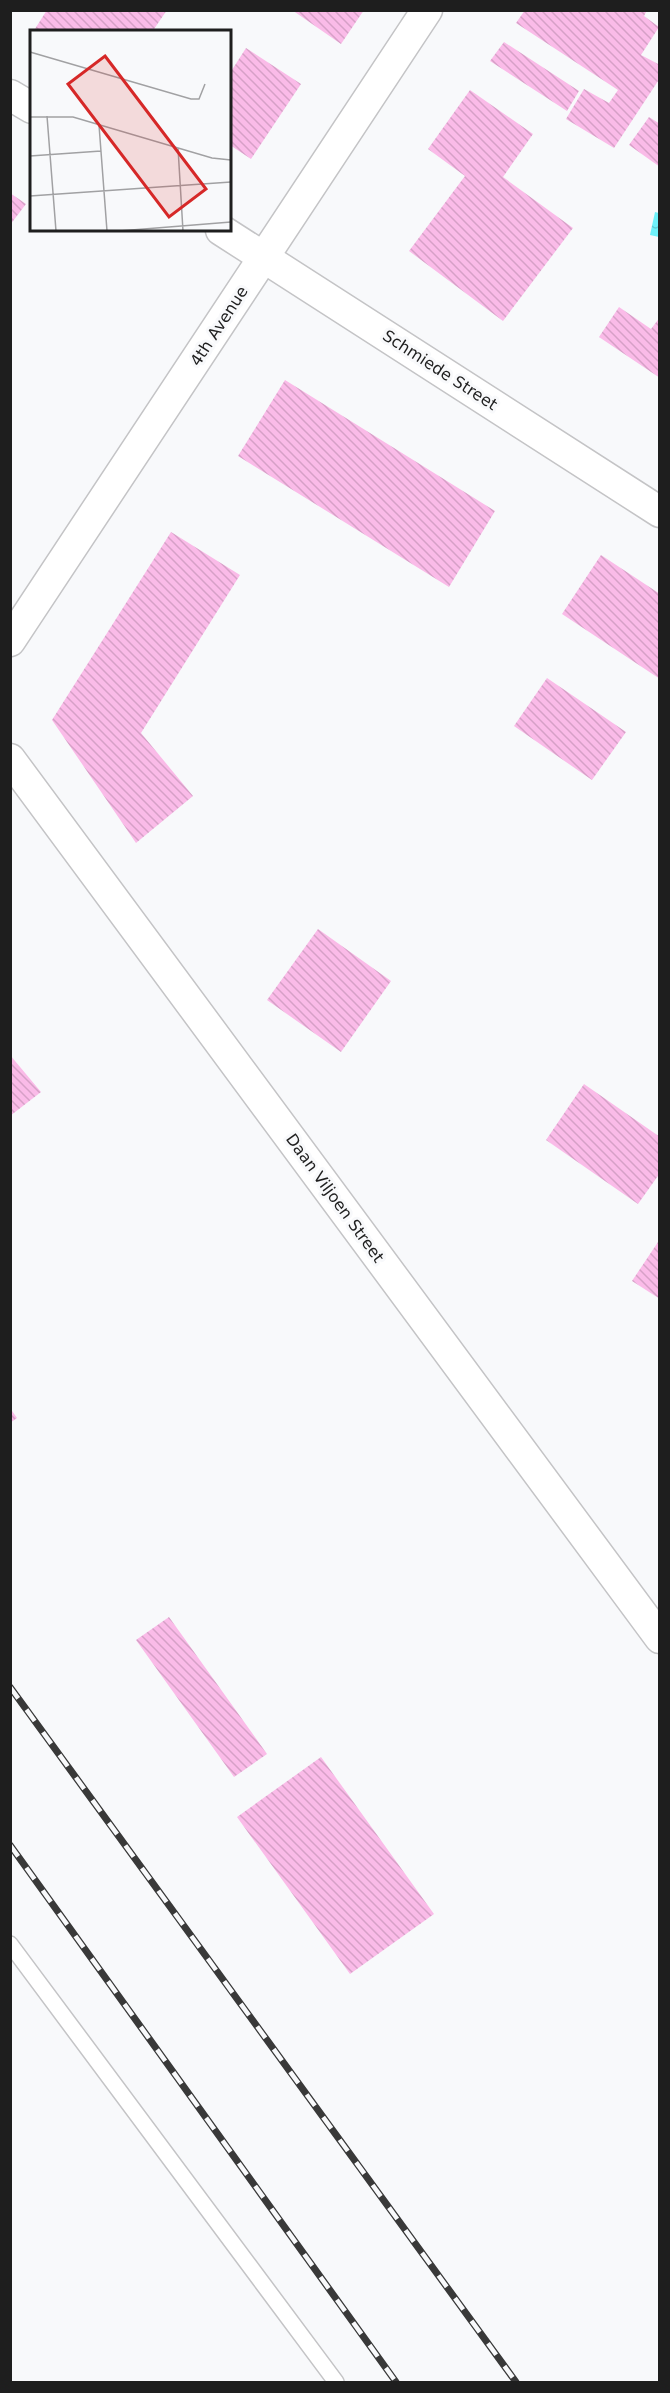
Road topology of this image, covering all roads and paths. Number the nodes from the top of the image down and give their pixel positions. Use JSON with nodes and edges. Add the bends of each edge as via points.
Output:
{"nodes":[{"id":1,"x":427,"y":10,"type":"edge"},
{"id":2,"x":10,"y":95,"type":"edge"},
{"id":3,"x":30,"y":107,"type":"edge"},
{"id":4,"x":223,"y":231,"type":"edge"},
{"id":5,"x":264,"y":257,"type":"junction"},
{"id":6,"x":660,"y":512,"type":"edge"},
{"id":7,"x":10,"y":641,"type":"edge"},
{"id":8,"x":10,"y":759,"type":"edge"},
{"id":9,"x":660,"y":1638,"type":"edge"},
{"id":10,"x":10,"y":1944,"type":"edge"},
{"id":11,"x":336,"y":2382,"type":"edge"}],
"edges":[{"from":1,"to":5,"type":"street","name":"4th Avenue"},
{"from":2,"to":3,"type":"street"},
{"from":4,"to":5,"type":"street","name":"Schmiede Street"},
{"from":5,"to":6,"type":"street","name":"Schmiede Street"},
{"from":5,"to":7,"type":"street","name":"4th Avenue"},
{"from":8,"to":9,"type":"street","name":"Daan Viljoen Street"},
{"from":10,"to":11,"type":"lane"}]}
